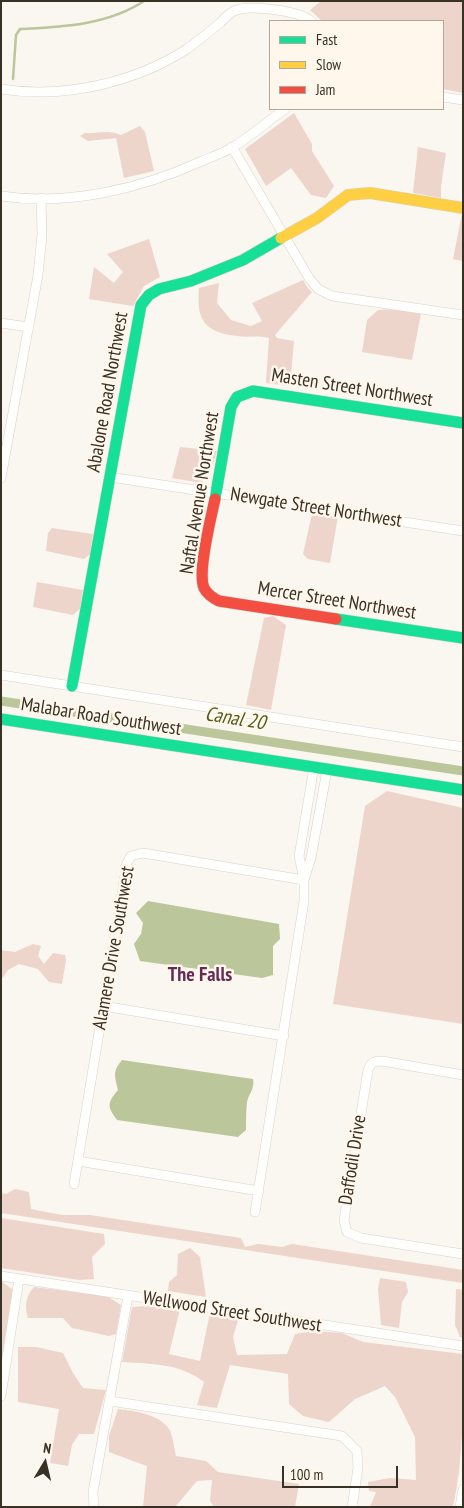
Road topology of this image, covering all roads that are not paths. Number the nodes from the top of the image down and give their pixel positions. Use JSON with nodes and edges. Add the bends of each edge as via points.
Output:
{"nodes":[{"id":1,"x":309,"y":20,"type":"edge"},
{"id":2,"x":1,"y":89,"type":"edge"},
{"id":3,"x":444,"y":97,"type":"edge"},
{"id":4,"x":463,"y":100,"type":"edge"},
{"id":5,"x":284,"y":110,"type":"edge"},
{"id":6,"x":232,"y":147,"type":"junction"},
{"id":7,"x":1,"y":196,"type":"edge"},
{"id":8,"x":41,"y":198,"type":"junction"},
{"id":9,"x":463,"y":208,"type":"edge"},
{"id":10,"x":286,"y":237,"type":"junction"},
{"id":11,"x":463,"y":316,"type":"edge"},
{"id":12,"x":1,"y":323,"type":"edge"},
{"id":13,"x":29,"y":327,"type":"junction"},
{"id":14,"x":237,"y":397,"type":"joint"},
{"id":15,"x":463,"y":423,"type":"edge"},
{"id":16,"x":110,"y":477,"type":"junction"},
{"id":17,"x":1,"y":478,"type":"edge"},
{"id":18,"x":216,"y":493,"type":"junction"},
{"id":19,"x":463,"y":531,"type":"edge"},
{"id":20,"x":208,"y":594,"type":"joint"},
{"id":21,"x":463,"y":638,"type":"edge"},
{"id":22,"x":1,"y":676,"type":"edge"},
{"id":23,"x":72,"y":686,"type":"junction"},
{"id":24,"x":1,"y":719,"type":"edge"},
{"id":25,"x":463,"y":747,"type":"edge"},
{"id":26,"x":314,"y":767,"type":"junction"},
{"id":27,"x":327,"y":770,"type":"junction"},
{"id":28,"x":463,"y":790,"type":"edge"},
{"id":29,"x":304,"y":880,"type":"junction"},
{"id":30,"x":103,"y":1006,"type":"junction"},
{"id":31,"x":284,"y":1036,"type":"junction"},
{"id":32,"x":463,"y":1075,"type":"edge"},
{"id":33,"x":78,"y":1161,"type":"junction"},
{"id":34,"x":74,"y":1184,"type":"dead end"},
{"id":35,"x":259,"y":1190,"type":"junction"},
{"id":36,"x":255,"y":1212,"type":"dead end"},
{"id":37,"x":463,"y":1254,"type":"edge"},
{"id":38,"x":1,"y":1276,"type":"edge"},
{"id":39,"x":19,"y":1279,"type":"junction"},
{"id":40,"x":128,"y":1296,"type":"junction"},
{"id":41,"x":463,"y":1346,"type":"edge"},
{"id":42,"x":1,"y":1396,"type":"edge"},
{"id":43,"x":110,"y":1401,"type":"junction"},
{"id":44,"x":463,"y":1489,"type":"edge"},
{"id":45,"x":94,"y":1507,"type":"edge"},
{"id":46,"x":352,"y":1507,"type":"edge"},
{"id":47,"x":460,"y":1507,"type":"edge"}],
"edges":[{"from":1,"to":2,"type":"street","via":[[301,15],[244,8],[234,11],[187,49],[126,78],[52,92]]},
{"from":3,"to":4,"type":"street"},
{"from":5,"to":6,"type":"street"},
{"from":6,"to":8,"type":"street","via":[[151,182],[114,191]]},
{"from":6,"to":10,"type":"street"},
{"from":7,"to":8,"type":"street"},
{"from":8,"to":13,"type":"street","via":[[42,235]]},
{"from":9,"to":10,"type":"street","name":"Abalone Road Northwest","via":[[359,193],[348,195]]},
{"from":10,"to":11,"type":"street","via":[[308,278],[318,289],[332,296]]},
{"from":10,"to":16,"type":"street","name":"Abalone Road Northwest","via":[[243,260],[191,281],[159,289],[141,305]]},
{"from":12,"to":13,"type":"street"},
{"from":13,"to":17,"type":"street"},
{"from":14,"to":15,"type":"street","name":"Masten Street Northwest","via":[[253,390]]},
{"from":14,"to":18,"type":"street","name":"Naftal Avenue Northwest","via":[[231,407]]},
{"from":16,"to":18,"type":"street","name":"Newgate Street Northwest"},
{"from":16,"to":23,"type":"street","name":"Abalone Road Northwest"},
{"from":18,"to":19,"type":"street","name":"Newgate Street Northwest"},
{"from":18,"to":20,"type":"street","name":"Naftal Avenue Northwest","via":[[201,574],[202,587]]},
{"from":20,"to":21,"type":"street","name":"Mercer Street Northwest","via":[[220,601]]},
{"from":22,"to":23,"type":"street"},
{"from":23,"to":25,"type":"street"},
{"from":24,"to":26,"type":"street","name":"Malabar Road Southwest"},
{"from":26,"to":27,"type":"street","name":"Malabar Road Southwest"},
{"from":26,"to":29,"type":"street","via":[[299,856]]},
{"from":27,"to":28,"type":"street","name":"Malabar Road Southwest"},
{"from":27,"to":29,"type":"street"},
{"from":29,"to":30,"type":"street","name":"Alamere Drive Southwest","via":[[143,853],[131,856],[127,863]]},
{"from":29,"to":31,"type":"street","via":[[304,901]]},
{"from":30,"to":31,"type":"street"},
{"from":30,"to":33,"type":"street","name":"Alamere Drive Southwest"},
{"from":31,"to":35,"type":"street"},
{"from":32,"to":37,"type":"street","name":"Daffodil Drive","via":[[382,1061],[370,1064],[344,1220],[347,1232],[361,1238]]},
{"from":33,"to":34,"type":"street","name":"Alamere Drive Southwest"},
{"from":33,"to":35,"type":"street"},
{"from":35,"to":36,"type":"street"},
{"from":38,"to":39,"type":"street","name":"Wellwood Street Southwest"},
{"from":39,"to":40,"type":"street","name":"Wellwood Street Southwest"},
{"from":39,"to":42,"type":"street"},
{"from":40,"to":41,"type":"street","name":"Wellwood Street Southwest"},
{"from":40,"to":43,"type":"street"},
{"from":43,"to":45,"type":"street","via":[[93,1492]]},
{"from":43,"to":46,"type":"street","via":[[342,1436],[358,1451]]},
{"from":44,"to":47,"type":"street"}]}
